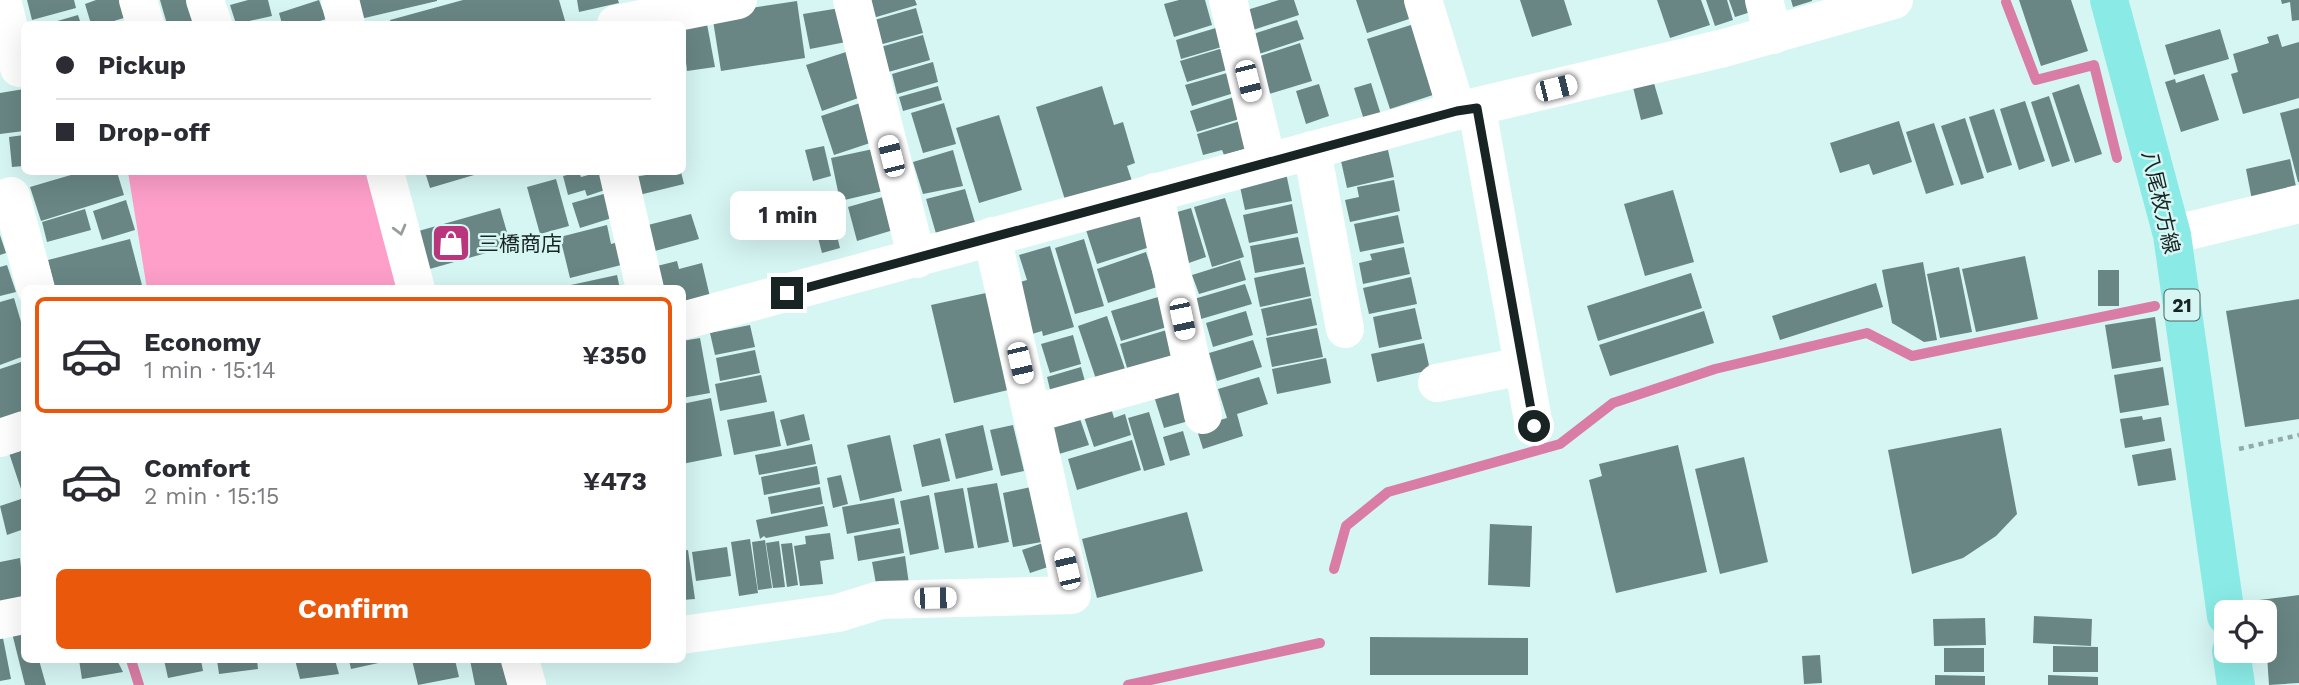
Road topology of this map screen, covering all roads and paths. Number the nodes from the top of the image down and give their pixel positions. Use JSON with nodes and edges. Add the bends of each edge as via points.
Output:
{"nodes":[{"id":1,"x":138,"y":0,"type":"edge"},
{"id":2,"x":205,"y":0,"type":"edge"},
{"id":3,"x":340,"y":0,"type":"edge"},
{"id":4,"x":738,"y":0,"type":"edge"},
{"id":5,"x":852,"y":0,"type":"edge"},
{"id":6,"x":1228,"y":0,"type":"edge"},
{"id":7,"x":1423,"y":0,"type":"edge"},
{"id":8,"x":1894,"y":0,"type":"edge"},
{"id":9,"x":2109,"y":0,"type":"edge"},
{"id":10,"x":1,"y":2,"type":"edge"},
{"id":11,"x":634,"y":14,"type":"edge"},
{"id":12,"x":1768,"y":17,"type":"edge"},
{"id":13,"x":144,"y":21,"type":"edge"},
{"id":14,"x":212,"y":21,"type":"edge"},
{"id":15,"x":345,"y":21,"type":"edge"},
{"id":16,"x":19,"y":68,"type":"dead end"},
{"id":17,"x":1467,"y":110,"type":"junction"},
{"id":18,"x":1312,"y":150,"type":"junction"},
{"id":19,"x":1267,"y":162,"type":"junction"},
{"id":20,"x":386,"y":175,"type":"edge"},
{"id":21,"x":619,"y":175,"type":"edge"},
{"id":22,"x":1154,"y":192,"type":"junction"},
{"id":23,"x":0,"y":200,"type":"edge"},
{"id":24,"x":2299,"y":204,"type":"edge"},
{"id":25,"x":2172,"y":235,"type":"junction"},
{"id":26,"x":992,"y":236,"type":"junction"},
{"id":27,"x":917,"y":259,"type":"junction"},
{"id":28,"x":35,"y":285,"type":"edge"},
{"id":29,"x":415,"y":285,"type":"edge"},
{"id":30,"x":644,"y":285,"type":"edge"},
{"id":31,"x":686,"y":320,"type":"edge"},
{"id":32,"x":1345,"y":329,"type":"dead end"},
{"id":33,"x":1523,"y":366,"type":"junction"},
{"id":34,"x":1193,"y":369,"type":"junction"},
{"id":35,"x":1437,"y":383,"type":"dead end"},
{"id":36,"x":1032,"y":414,"type":"junction"},
{"id":37,"x":1203,"y":415,"type":"dead end"},
{"id":38,"x":1534,"y":426,"type":"dead end"},
{"id":39,"x":21,"y":430,"type":"edge"},
{"id":40,"x":2299,"y":435,"type":"edge"},
{"id":41,"x":0,"y":438,"type":"edge"},
{"id":42,"x":2204,"y":458,"type":"junction"},
{"id":43,"x":2224,"y":600,"type":"edge"},
{"id":44,"x":21,"y":616,"type":"edge"},
{"id":45,"x":0,"y":620,"type":"edge"},
{"id":46,"x":686,"y":634,"type":"edge"},
{"id":47,"x":521,"y":663,"type":"edge"},
{"id":48,"x":2233,"y":663,"type":"edge"},
{"id":49,"x":527,"y":685,"type":"edge"},
{"id":50,"x":2236,"y":685,"type":"edge"}],
"edges":[{"from":1,"to":13,"type":"street"},
{"from":2,"to":14,"type":"street"},
{"from":3,"to":15,"type":"street"},
{"from":4,"to":11,"type":"street"},
{"from":5,"to":27,"type":"street"},
{"from":6,"to":19,"type":"street"},
{"from":7,"to":17,"type":"street"},
{"from":8,"to":12,"type":"street"},
{"from":9,"to":25,"type":"main road","name":"八尾枚方線","number":"21"},
{"from":10,"to":16,"type":"street"},
{"from":12,"to":17,"type":"street"},
{"from":17,"to":18,"type":"street"},
{"from":17,"to":33,"type":"street"},
{"from":18,"to":19,"type":"street"},
{"from":18,"to":32,"type":"street"},
{"from":19,"to":22,"type":"street"},
{"from":20,"to":29,"type":"street","one_way":true},
{"from":21,"to":30,"type":"street"},
{"from":22,"to":26,"type":"street"},
{"from":22,"to":34,"type":"street"},
{"from":23,"to":28,"type":"street","via":[[12,197]]},
{"from":24,"to":25,"type":"street"},
{"from":25,"to":42,"type":"main road","name":"八尾枚方線","number":"21"},
{"from":26,"to":27,"type":"street"},
{"from":26,"to":36,"type":"street"},
{"from":27,"to":31,"type":"street"},
{"from":33,"to":35,"type":"street"},
{"from":33,"to":38,"type":"street"},
{"from":34,"to":36,"type":"street"},
{"from":34,"to":37,"type":"street"},
{"from":36,"to":46,"type":"street","via":[[1072,595],[880,600],[838,613]]},
{"from":39,"to":41,"type":"street"},
{"from":40,"to":42,"type":"path"},
{"from":42,"to":43,"type":"main road","name":"八尾枚方線","number":"21"},
{"from":44,"to":45,"type":"street"},
{"from":47,"to":49,"type":"street"},
{"from":48,"to":50,"type":"main road"}]}
